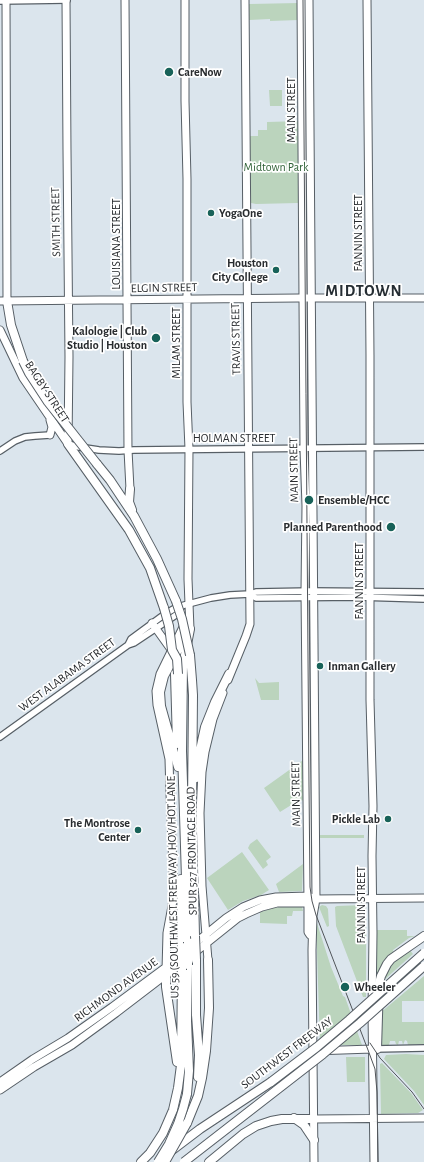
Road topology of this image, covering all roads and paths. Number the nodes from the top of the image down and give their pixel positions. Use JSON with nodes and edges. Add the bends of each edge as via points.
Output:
{"nodes":[{"id":1,"x":0,"y":0,"type":"edge"},
{"id":2,"x":6,"y":0,"type":"edge"},
{"id":3,"x":66,"y":0,"type":"edge"},
{"id":4,"x":125,"y":0,"type":"edge"},
{"id":5,"x":185,"y":0,"type":"edge"},
{"id":6,"x":245,"y":0,"type":"edge"},
{"id":7,"x":301,"y":0,"type":"edge"},
{"id":8,"x":309,"y":0,"type":"edge"},
{"id":9,"x":367,"y":0,"type":"edge"},
{"id":10,"x":4,"y":151,"type":"edge"},
{"id":11,"x":247,"y":298,"type":"junction"},
{"id":12,"x":307,"y":298,"type":"junction"},
{"id":13,"x":370,"y":298,"type":"junction"},
{"id":14,"x":424,"y":298,"type":"edge"},
{"id":15,"x":187,"y":299,"type":"junction"},
{"id":16,"x":68,"y":300,"type":"junction"},
{"id":17,"x":127,"y":300,"type":"junction"},
{"id":18,"x":4,"y":301,"type":"edge"},
{"id":19,"x":0,"y":330,"type":"edge"},
{"id":20,"x":48,"y":416,"type":"junction"},
{"id":21,"x":50,"y":435,"type":"joint"},
{"id":22,"x":68,"y":444,"type":"junction"},
{"id":23,"x":424,"y":447,"type":"edge"},
{"id":24,"x":370,"y":448,"type":"junction"},
{"id":25,"x":189,"y":449,"type":"junction"},
{"id":26,"x":248,"y":449,"type":"junction"},
{"id":27,"x":308,"y":449,"type":"junction"},
{"id":28,"x":128,"y":450,"type":"junction"},
{"id":29,"x":0,"y":451,"type":"edge"},
{"id":30,"x":130,"y":489,"type":"joint"},
{"id":31,"x":134,"y":516,"type":"junction"},
{"id":32,"x":424,"y":592,"type":"edge"},
{"id":33,"x":250,"y":594,"type":"junction"},
{"id":34,"x":305,"y":594,"type":"junction"},
{"id":35,"x":314,"y":594,"type":"junction"},
{"id":36,"x":371,"y":595,"type":"junction"},
{"id":37,"x":424,"y":599,"type":"edge"},
{"id":38,"x":188,"y":604,"type":"junction"},
{"id":39,"x":190,"y":614,"type":"junction"},
{"id":40,"x":154,"y":626,"type":"junction"},
{"id":41,"x":190,"y":629,"type":"junction"},
{"id":42,"x":172,"y":650,"type":"junction"},
{"id":43,"x":177,"y":674,"type":"junction"},
{"id":44,"x":229,"y":674,"type":"junction"},
{"id":45,"x":191,"y":680,"type":"junction"},
{"id":46,"x":0,"y":737,"type":"edge"},
{"id":47,"x":182,"y":751,"type":"junction"},
{"id":48,"x":178,"y":767,"type":"junction"},
{"id":49,"x":192,"y":806,"type":"junction"},
{"id":50,"x":186,"y":857,"type":"junction"},
{"id":51,"x":424,"y":898,"type":"edge"},
{"id":52,"x":308,"y":899,"type":"junction"},
{"id":53,"x":316,"y":899,"type":"junction"},
{"id":54,"x":373,"y":899,"type":"junction"},
{"id":55,"x":205,"y":935,"type":"junction"},
{"id":56,"x":424,"y":936,"type":"edge"},
{"id":57,"x":312,"y":938,"type":"junction"},
{"id":58,"x":206,"y":943,"type":"junction"},
{"id":59,"x":185,"y":945,"type":"junction"},
{"id":60,"x":424,"y":953,"type":"edge"},
{"id":61,"x":208,"y":960,"type":"joint"},
{"id":62,"x":424,"y":966,"type":"edge"},
{"id":63,"x":185,"y":968,"type":"junction"},
{"id":64,"x":166,"y":971,"type":"junction"},
{"id":65,"x":424,"y":1048,"type":"edge"},
{"id":66,"x":375,"y":1049,"type":"junction"},
{"id":67,"x":313,"y":1051,"type":"junction"},
{"id":68,"x":0,"y":1082,"type":"edge"},
{"id":69,"x":178,"y":1088,"type":"junction"},
{"id":70,"x":0,"y":1090,"type":"edge"},
{"id":71,"x":194,"y":1095,"type":"junction"},
{"id":72,"x":293,"y":1118,"type":"junction"},
{"id":73,"x":314,"y":1118,"type":"junction"},
{"id":74,"x":374,"y":1118,"type":"junction"},
{"id":75,"x":424,"y":1118,"type":"edge"},
{"id":76,"x":314,"y":1140,"type":"junction"},
{"id":77,"x":141,"y":1162,"type":"edge"},
{"id":78,"x":157,"y":1162,"type":"edge"},
{"id":79,"x":165,"y":1162,"type":"edge"},
{"id":80,"x":184,"y":1162,"type":"edge"},
{"id":81,"x":210,"y":1162,"type":"edge"},
{"id":82,"x":314,"y":1162,"type":"edge"},
{"id":83,"x":374,"y":1162,"type":"edge"}],
"edges":[{"from":1,"to":2,"type":"street"},
{"from":2,"to":3,"type":"street"},
{"from":2,"to":10,"type":"main road"},
{"from":3,"to":16,"type":"main road","name":"SMITH STREET"},
{"from":4,"to":17,"type":"main road","name":"LOUISIANA STREET"},
{"from":5,"to":15,"type":"main road","name":"MILAM STREET"},
{"from":6,"to":11,"type":"main road","name":"TRAVIS STREET"},
{"from":7,"to":12,"type":"main road","name":"MAIN STREET"},
{"from":8,"to":12,"type":"main road","name":"MAIN STREET"},
{"from":9,"to":13,"type":"main road","name":"FANNIN STREET"},
{"from":10,"to":18,"type":"main road"},
{"from":11,"to":12,"type":"main road","name":"ELGIN STREET"},
{"from":11,"to":15,"type":"main road","name":"ELGIN STREET"},
{"from":11,"to":26,"type":"main road","name":"TRAVIS STREET"},
{"from":12,"to":13,"type":"main road","name":"ELGIN STREET"},
{"from":12,"to":27,"type":"main road","name":"MAIN STREET"},
{"from":13,"to":14,"type":"main road","name":"ELGIN STREET"},
{"from":13,"to":24,"type":"main road","name":"FANNIN STREET"},
{"from":15,"to":17,"type":"main road","name":"ELGIN STREET"},
{"from":15,"to":25,"type":"main road","name":"MILAM STREET"},
{"from":16,"to":17,"type":"main road","name":"ELGIN STREET"},
{"from":16,"to":18,"type":"main road","name":"ELGIN STREET"},
{"from":16,"to":22,"type":"main road","name":"SMITH STREET"},
{"from":17,"to":28,"type":"main road","name":"LOUISIANA STREET"},
{"from":18,"to":31,"type":"highway","bridge":true,"via":[[10,325],[29,373]]},
{"from":19,"to":20,"type":"main road","name":"BAGBY STREET","via":[[19,372]]},
{"from":20,"to":21,"type":"main road","via":[[52,427]]},
{"from":20,"to":22,"type":"main road","name":"BAGBY STREET"},
{"from":21,"to":29,"type":"street","via":[[25,437]]},
{"from":22,"to":28,"type":"street","name":"HOLMAN STREET","via":[[99,450]]},
{"from":22,"to":42,"type":"highway","name":"US 59 (SOUTHWEST FREEWAY) HOV/HOT LANE","bridge":true,"via":[[129,530],[150,568],[164,608]]},
{"from":23,"to":24,"type":"street","name":"HOLMAN STREET"},
{"from":24,"to":27,"type":"street","name":"HOLMAN STREET"},
{"from":24,"to":36,"type":"main road","name":"FANNIN STREET"},
{"from":25,"to":26,"type":"street","name":"HOLMAN STREET"},
{"from":25,"to":28,"type":"street","name":"HOLMAN STREET"},
{"from":25,"to":38,"type":"main road","name":"MILAM STREET"},
{"from":26,"to":27,"type":"street","name":"HOLMAN STREET"},
{"from":26,"to":33,"type":"main road","name":"TRAVIS STREET"},
{"from":27,"to":34,"type":"main road","name":"MAIN STREET"},
{"from":27,"to":35,"type":"main road","name":"MAIN STREET"},
{"from":28,"to":30,"type":"main road","name":"LOUISIANA STREET"},
{"from":30,"to":31,"type":"highway","via":[[129,502]]},
{"from":31,"to":45,"type":"highway","bridge":true,"via":[[176,601],[190,655]]},
{"from":32,"to":36,"type":"street"},
{"from":33,"to":34,"type":"street","name":"WEST ALABAMA STREET","via":[[256,598]]},
{"from":33,"to":38,"type":"street","name":"WEST ALABAMA STREET","via":[[211,598]]},
{"from":33,"to":44,"type":"main road","name":"TRAVIS STREET","via":[[250,624]]},
{"from":34,"to":35,"type":"street","name":"WEST ALABAMA STREET"},
{"from":34,"to":52,"type":"main road","name":"MAIN STREET"},
{"from":35,"to":36,"type":"street","name":"WEST ALABAMA STREET"},
{"from":35,"to":53,"type":"main road","name":"MAIN STREET"},
{"from":36,"to":37,"type":"street"},
{"from":36,"to":54,"type":"main road","name":"FANNIN STREET"},
{"from":38,"to":39,"type":"main road","name":"MILAM STREET"},
{"from":38,"to":40,"type":"street","name":"WEST ALABAMA STREET","via":[[177,607]]},
{"from":39,"to":41,"type":"main road","name":"MILAM STREET"},
{"from":39,"to":42,"type":"main road"},
{"from":40,"to":42,"type":"main road"},
{"from":40,"to":46,"type":"street","name":"WEST ALABAMA STREET","via":[[131,639],[128,646]]},
{"from":41,"to":47,"type":"highway","via":[[183,665]]},
{"from":41,"to":48,"type":"highway","via":[[164,676],[160,692],[161,706]]},
{"from":42,"to":43,"type":"highway","name":"US 59 (SOUTHWEST FREEWAY) HOV/HOT LANE","bridge":true,"via":[[177,659]]},
{"from":42,"to":64,"type":"main road","via":[[158,682],[156,699],[167,748],[170,779],[174,895],[167,933]]},
{"from":43,"to":47,"type":"highway","name":"US 59 (SOUTHWEST FREEWAY) HOV/HOT LANE"},
{"from":43,"to":48,"type":"highway"},
{"from":44,"to":49,"type":"highway","via":[[214,702],[205,727]]},
{"from":44,"to":55,"type":"main road","name":"SPUR 527 FRONTAGE ROAD","via":[[213,719],[202,772],[200,821]]},
{"from":45,"to":49,"type":"highway"},
{"from":45,"to":50,"type":"highway","via":[[186,750]]},
{"from":47,"to":50,"type":"highway","name":"US 59 (SOUTHWEST FREEWAY) HOV/HOT LANE"},
{"from":48,"to":59,"type":"highway"},
{"from":49,"to":71,"type":"highway","bridge":true,"via":[[198,1035]]},
{"from":50,"to":59,"type":"highway","name":"US 59 (SOUTHWEST FREEWAY) HOV/HOT LANE"},
{"from":51,"to":54,"type":"main road"},
{"from":52,"to":53,"type":"main road","name":"RICHMOND AVENUE"},
{"from":52,"to":55,"type":"main road","name":"RICHMOND AVENUE","via":[[276,896],[260,900],[234,912]]},
{"from":52,"to":57,"type":"main road","name":"MAIN STREET","via":[[308,932]]},
{"from":52,"to":58,"type":"main road","name":"RICHMOND AVENUE","via":[[254,910],[238,918]]},
{"from":53,"to":54,"type":"main road"},
{"from":53,"to":57,"type":"main road","name":"MAIN STREET"},
{"from":54,"to":66,"type":"main road","name":"FANNIN STREET","via":[[372,981]]},
{"from":55,"to":58,"type":"main road","name":"SPUR 527 FRONTAGE ROAD"},
{"from":55,"to":64,"type":"main road","name":"RICHMOND AVENUE"},
{"from":56,"to":66,"type":"highway","via":[[391,959],[381,976]]},
{"from":57,"to":67,"type":"main road","name":"MAIN STREET"},
{"from":58,"to":61,"type":"main road","name":"SPUR 527 FRONTAGE ROAD"},
{"from":58,"to":64,"type":"main road","name":"RICHMOND AVENUE"},
{"from":59,"to":63,"type":"highway","name":"US 59 (SOUTHWEST FREEWAY) HOV/HOT LANE","bridge":true},
{"from":60,"to":78,"type":"highway","name":"SOUTHWEST FREEWAY","bridge":true,"via":[[323,1042]]},
{"from":61,"to":71,"type":"highway","via":[[208,1027],[202,1078]]},
{"from":62,"to":80,"type":"highway","name":"SOUTHWEST FREEWAY","bridge":true,"via":[[323,1054]]},
{"from":63,"to":69,"type":"highway"},
{"from":63,"to":71,"type":"highway","name":"US 59 (SOUTHWEST FREEWAY) HOV/HOT LANE","via":[[189,1071]]},
{"from":64,"to":68,"type":"main road","name":"RICHMOND AVENUE"},
{"from":64,"to":69,"type":"highway"},
{"from":64,"to":70,"type":"main road","name":"RICHMOND AVENUE","via":[[116,1013],[72,1045]]},
{"from":65,"to":66,"type":"street"},
{"from":66,"to":67,"type":"main road"},
{"from":66,"to":74,"type":"main road","name":"FANNIN STREET"},
{"from":67,"to":73,"type":"main road","name":"MAIN STREET"},
{"from":69,"to":77,"type":"highway","via":[[163,1133]]},
{"from":71,"to":78,"type":"highway","name":"US 59 (SOUTHWEST FREEWAY) HOV/HOT LANE","bridge":true,"via":[[183,1109],[169,1144]]},
{"from":71,"to":79,"type":"highway","bridge":true,"via":[[187,1123]]},
{"from":72,"to":73,"type":"highway"},
{"from":72,"to":76,"type":"highway","via":[[304,1125]]},
{"from":72,"to":81,"type":"highway","via":[[256,1126]]},
{"from":73,"to":74,"type":"main road"},
{"from":73,"to":76,"type":"main road","name":"MAIN STREET"},
{"from":74,"to":75,"type":"main road"},
{"from":74,"to":83,"type":"main road"},
{"from":76,"to":82,"type":"main road","name":"MAIN STREET"}]}
